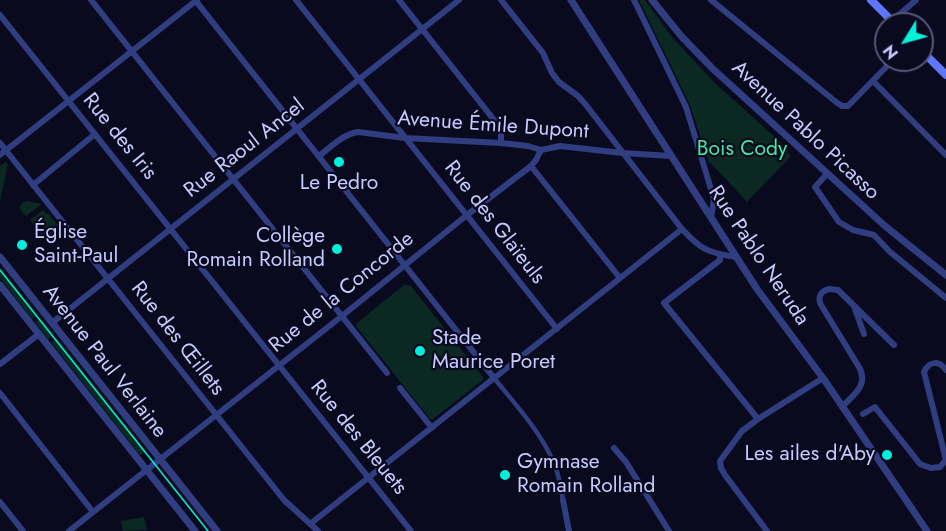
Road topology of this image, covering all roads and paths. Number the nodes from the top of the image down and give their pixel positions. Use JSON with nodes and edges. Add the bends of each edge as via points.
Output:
{"nodes":[{"id":1,"x":92,"y":0,"type":"edge"},
{"id":2,"x":196,"y":0,"type":"edge"},
{"id":3,"x":296,"y":0,"type":"edge"},
{"id":4,"x":399,"y":0,"type":"edge"},
{"id":5,"x":459,"y":0,"type":"edge"},
{"id":6,"x":501,"y":0,"type":"edge"},
{"id":7,"x":571,"y":0,"type":"edge"},
{"id":8,"x":634,"y":0,"type":"edge"},
{"id":9,"x":652,"y":0,"type":"edge"},
{"id":10,"x":711,"y":0,"type":"edge"},
{"id":11,"x":871,"y":0,"type":"edge"},
{"id":12,"x":916,"y":0,"type":"edge"},
{"id":13,"x":884,"y":12,"type":"edge"},
{"id":14,"x":904,"y":12,"type":"edge"},
{"id":15,"x":0,"y":15,"type":"edge"},
{"id":16,"x":422,"y":29,"type":"junction"},
{"id":17,"x":132,"y":51,"type":"junction"},
{"id":18,"x":934,"y":63,"type":"edge"},
{"id":19,"x":882,"y":72,"type":"edge"},
{"id":20,"x":946,"y":75,"type":"edge"},
{"id":21,"x":359,"y":79,"type":"junction"},
{"id":22,"x":873,"y":81,"type":"junction"},
{"id":23,"x":69,"y":101,"type":"junction"},
{"id":24,"x":297,"y":128,"type":"junction"},
{"id":25,"x":95,"y":134,"type":"junction"},
{"id":26,"x":405,"y":138,"type":"junction"},
{"id":27,"x":0,"y":143,"type":"edge"},
{"id":28,"x":501,"y":143,"type":"junction"},
{"id":29,"x":541,"y":150,"type":"junction"},
{"id":30,"x":3,"y":153,"type":"edge"},
{"id":31,"x":622,"y":153,"type":"junction"},
{"id":32,"x":945,"y":155,"type":"edge"},
{"id":33,"x":319,"y":156,"type":"junction"},
{"id":34,"x":672,"y":156,"type":"junction"},
{"id":35,"x":531,"y":166,"type":"junction"},
{"id":36,"x":827,"y":174,"type":"junction"},
{"id":37,"x":234,"y":179,"type":"junction"},
{"id":38,"x":33,"y":185,"type":"junction"},
{"id":39,"x":467,"y":215,"type":"junction"},
{"id":40,"x":711,"y":218,"type":"junction"},
{"id":41,"x":171,"y":229,"type":"junction"},
{"id":42,"x":682,"y":230,"type":"junction"},
{"id":43,"x":720,"y":255,"type":"junction"},
{"id":44,"x":0,"y":257,"type":"edge"},
{"id":45,"x":736,"y":257,"type":"junction"},
{"id":46,"x":405,"y":265,"type":"junction"},
{"id":47,"x":946,"y":275,"type":"edge"},
{"id":48,"x":620,"y":278,"type":"junction"},
{"id":49,"x":108,"y":279,"type":"junction"},
{"id":50,"x":0,"y":285,"type":"edge"},
{"id":51,"x":946,"y":298,"type":"edge"},
{"id":52,"x":853,"y":305,"type":"junction"},
{"id":53,"x":342,"y":316,"type":"junction"},
{"id":54,"x":52,"y":323,"type":"junction"},
{"id":55,"x":557,"y":329,"type":"junction"},
{"id":56,"x":39,"y":334,"type":"junction"},
{"id":57,"x":864,"y":334,"type":"dead end"},
{"id":58,"x":894,"y":345,"type":"dead end"},
{"id":59,"x":0,"y":364,"type":"edge"},
{"id":60,"x":279,"y":365,"type":"junction"},
{"id":61,"x":946,"y":370,"type":"edge"},
{"id":62,"x":387,"y":373,"type":"dead end"},
{"id":63,"x":494,"y":378,"type":"junction"},
{"id":64,"x":823,"y":378,"type":"junction"},
{"id":65,"x":400,"y":388,"type":"dead end"},
{"id":66,"x":0,"y":393,"type":"edge"},
{"id":67,"x":842,"y":407,"type":"junction"},
{"id":68,"x":864,"y":414,"type":"dead end"},
{"id":69,"x":216,"y":415,"type":"junction"},
{"id":70,"x":758,"y":419,"type":"junction"},
{"id":71,"x":432,"y":428,"type":"junction"},
{"id":72,"x":614,"y":448,"type":"dead end"},
{"id":73,"x":159,"y":459,"type":"junction"},
{"id":74,"x":146,"y":469,"type":"junction"},
{"id":75,"x":369,"y":478,"type":"junction"},
{"id":76,"x":563,"y":500,"type":"joint"},
{"id":77,"x":0,"y":502,"type":"edge"},
{"id":78,"x":93,"y":512,"type":"junction"},
{"id":79,"x":310,"y":524,"type":"junction"},
{"id":80,"x":923,"y":530,"type":"edge"},
{"id":81,"x":23,"y":531,"type":"edge"},
{"id":82,"x":69,"y":531,"type":"edge"},
{"id":83,"x":195,"y":531,"type":"edge"},
{"id":84,"x":217,"y":531,"type":"edge"},
{"id":85,"x":318,"y":531,"type":"edge"},
{"id":86,"x":411,"y":531,"type":"edge"},
{"id":87,"x":569,"y":531,"type":"edge"},
{"id":88,"x":669,"y":531,"type":"edge"},
{"id":89,"x":767,"y":531,"type":"edge"}],
"edges":[{"from":1,"to":17,"type":"street"},
{"from":2,"to":17,"type":"street"},
{"from":2,"to":24,"type":"street"},
{"from":3,"to":21,"type":"street","name":"Rue des Glaïeuls"},
{"from":4,"to":16,"type":"street"},
{"from":5,"to":16,"type":"street","name":"Rue Raoul Ancel"},
{"from":6,"to":31,"type":"street","via":[[543,53],[559,82],[586,105]]},
{"from":7,"to":34,"type":"street","name":"Rue Pablo Neruda"},
{"from":8,"to":40,"type":"street","via":[[686,107],[714,199]]},
{"from":9,"to":36,"type":"street","name":"Avenue Pablo Picasso","via":[[712,68]]},
{"from":10,"to":22,"type":"street","via":[[842,106],[848,106]]},
{"from":11,"to":13,"type":"main road"},
{"from":12,"to":14,"type":"street"},
{"from":15,"to":23,"type":"street","name":"Rue des Iris"},
{"from":16,"to":21,"type":"street","name":"Rue Raoul Ancel"},
{"from":16,"to":28,"type":"street","via":[[498,125]]},
{"from":17,"to":23,"type":"street"},
{"from":17,"to":37,"type":"street"},
{"from":18,"to":20,"type":"main road"},
{"from":19,"to":22,"type":"street"},
{"from":21,"to":24,"type":"street","name":"Rue Raoul Ancel"},
{"from":21,"to":26,"type":"street","name":"Rue des Glaïeuls"},
{"from":22,"to":32,"type":"street"},
{"from":23,"to":25,"type":"street","name":"Rue des Iris"},
{"from":23,"to":30,"type":"street"},
{"from":24,"to":33,"type":"street"},
{"from":24,"to":37,"type":"street","name":"Rue Raoul Ancel"},
{"from":25,"to":38,"type":"street"},
{"from":25,"to":41,"type":"street","name":"Rue des Iris"},
{"from":26,"to":28,"type":"street","name":"Avenue Émile Dupont"},
{"from":26,"to":33,"type":"street","name":"Avenue Émile Dupont","via":[[352,133]]},
{"from":26,"to":39,"type":"street","name":"Rue des Glaïeuls"},
{"from":27,"to":30,"type":"street","name":"Rue des Œillets"},
{"from":28,"to":29,"type":"street","name":"Avenue Émile Dupont"},
{"from":29,"to":31,"type":"street","name":"Avenue Émile Dupont","via":[[560,146]]},
{"from":29,"to":35,"type":"street","name":"Rue de la Concorde"},
{"from":30,"to":38,"type":"street","name":"Rue des Œillets"},
{"from":31,"to":34,"type":"street","name":"Avenue Émile Dupont"},
{"from":31,"to":42,"type":"street"},
{"from":33,"to":46,"type":"street"},
{"from":34,"to":40,"type":"street","name":"Rue Pablo Neruda"},
{"from":35,"to":39,"type":"street","name":"Rue de la Concorde"},
{"from":35,"to":48,"type":"street"},
{"from":36,"to":47,"type":"street","name":"Avenue Pablo Picasso"},
{"from":36,"to":51,"type":"street","via":[[815,187],[836,219],[853,230],[874,235]]},
{"from":37,"to":41,"type":"street","name":"Rue Raoul Ancel"},
{"from":37,"to":53,"type":"street"},
{"from":38,"to":49,"type":"street","name":"Rue des Œillets"},
{"from":39,"to":46,"type":"street","name":"Rue de la Concorde"},
{"from":39,"to":55,"type":"street","name":"Rue des Glaïeuls"},
{"from":40,"to":45,"type":"street","name":"Rue Pablo Neruda"},
{"from":41,"to":49,"type":"street","name":"Rue Raoul Ancel"},
{"from":41,"to":60,"type":"street","name":"Rue des Iris"},
{"from":42,"to":43,"type":"street","via":[[695,243]]},
{"from":42,"to":48,"type":"street"},
{"from":43,"to":45,"type":"street"},
{"from":43,"to":70,"type":"street","via":[[720,260],[664,303]]},
{"from":44,"to":54,"type":"street","name":"Avenue Paul Verlaine"},
{"from":45,"to":64,"type":"street","name":"Rue Pablo Neruda"},
{"from":46,"to":53,"type":"street","name":"Rue de la Concorde"},
{"from":46,"to":63,"type":"street"},
{"from":48,"to":55,"type":"street"},
{"from":49,"to":54,"type":"street","name":"Rue Raoul Ancel"},
{"from":49,"to":69,"type":"street","name":"Rue des Œillets"},
{"from":50,"to":56,"type":"street","name":"Avenue Paul Verlaine"},
{"from":52,"to":57,"type":"street"},
{"from":52,"to":58,"type":"street","name":"Rue Pablo Neruda"},
{"from":52,"to":67,"type":"street","name":"Rue Pablo Neruda","via":[[832,288],[823,291],[819,298],[863,377],[862,384]]},
{"from":53,"to":60,"type":"street","name":"Rue de la Concorde"},
{"from":53,"to":62,"type":"street"},
{"from":54,"to":73,"type":"street","name":"Avenue Paul Verlaine"},
{"from":55,"to":63,"type":"street"},
{"from":56,"to":59,"type":"street"},
{"from":56,"to":74,"type":"street","name":"Avenue Paul Verlaine"},
{"from":60,"to":69,"type":"street","name":"Rue de la Concorde"},
{"from":60,"to":75,"type":"street","name":"Rue des Bleuets"},
{"from":61,"to":68,"type":"street","via":[[935,363],[924,372],[946,460],[940,467],[920,464],[875,407]]},
{"from":63,"to":71,"type":"street"},
{"from":63,"to":76,"type":"street","via":[[547,449]]},
{"from":64,"to":67,"type":"street","name":"Rue Pablo Neruda"},
{"from":64,"to":70,"type":"street"},
{"from":65,"to":71,"type":"street"},
{"from":66,"to":78,"type":"street"},
{"from":67,"to":80,"type":"street","name":"Rue Pablo Neruda"},
{"from":69,"to":73,"type":"street","name":"Rue de la Concorde"},
{"from":69,"to":79,"type":"street","name":"Rue des Œillets","via":[[284,500]]},
{"from":70,"to":89,"type":"street","via":[[741,432],[720,461],[721,468]]},
{"from":71,"to":75,"type":"street"},
{"from":72,"to":88,"type":"street"},
{"from":73,"to":74,"type":"street","name":"Avenue Paul Verlaine"},
{"from":73,"to":84,"type":"street","name":"Avenue Paul Verlaine"},
{"from":74,"to":78,"type":"street"},
{"from":74,"to":83,"type":"street","name":"Avenue Paul Verlaine"},
{"from":75,"to":79,"type":"street"},
{"from":75,"to":86,"type":"street","name":"Rue des Bleuets"},
{"from":76,"to":87,"type":"street"},
{"from":77,"to":81,"type":"street"},
{"from":78,"to":82,"type":"street"},
{"from":79,"to":85,"type":"street","name":"Rue des Œillets"}]}
